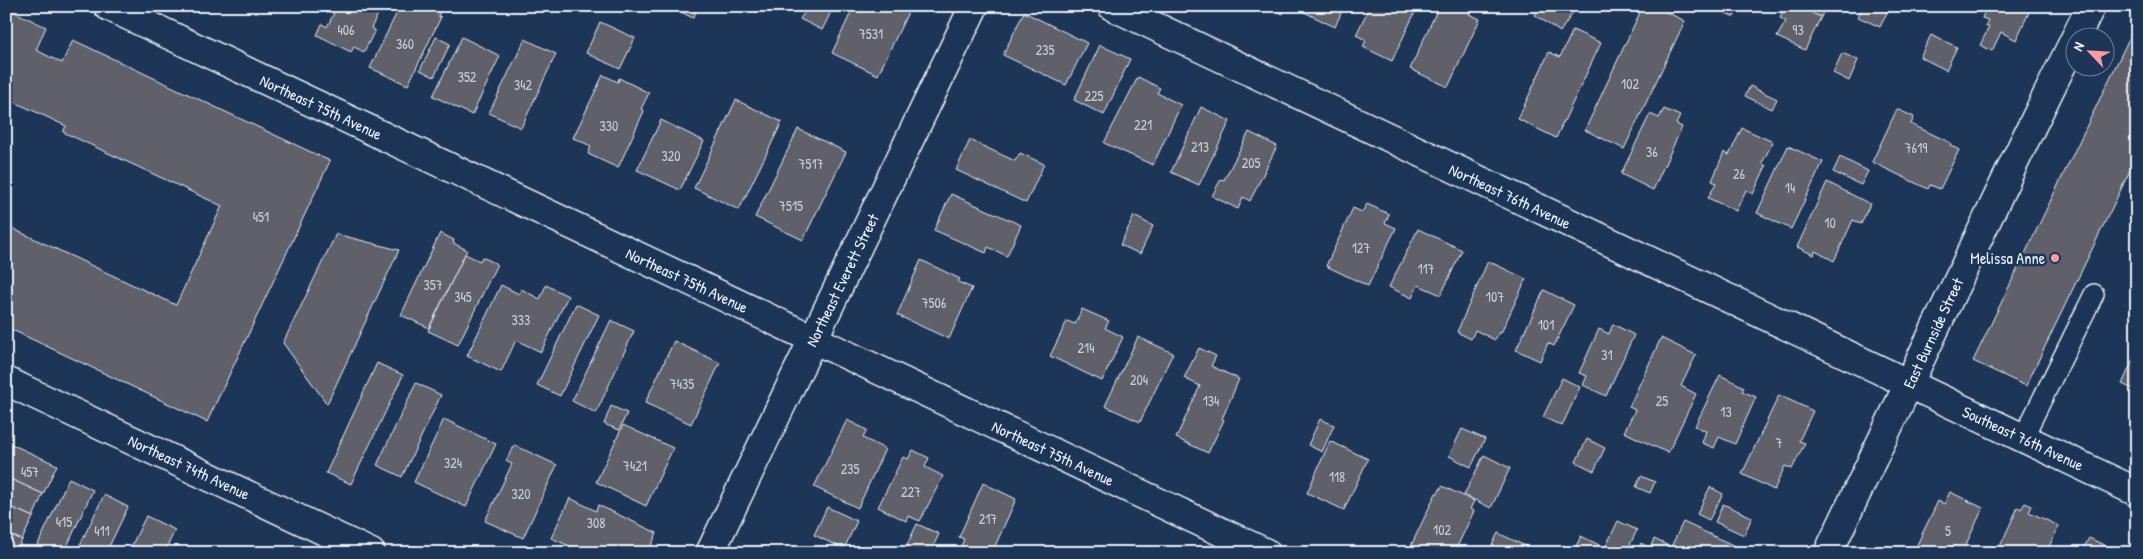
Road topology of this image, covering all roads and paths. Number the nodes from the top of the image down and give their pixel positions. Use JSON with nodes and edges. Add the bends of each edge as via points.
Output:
{"nodes":[{"id":1,"x":108,"y":6,"type":"edge"},
{"id":2,"x":974,"y":6,"type":"edge"},
{"id":3,"x":1112,"y":6,"type":"edge"},
{"id":4,"x":2091,"y":6,"type":"edge"},
{"id":5,"x":144,"y":14,"type":"edge"},
{"id":6,"x":2094,"y":294,"type":"dead end"},
{"id":7,"x":813,"y":340,"type":"junction"},
{"id":8,"x":6,"y":381,"type":"edge"},
{"id":9,"x":1909,"y":385,"type":"junction"},
{"id":10,"x":2023,"y":438,"type":"junction"},
{"id":11,"x":2137,"y":492,"type":"edge"},
{"id":12,"x":372,"y":553,"type":"edge"},
{"id":13,"x":710,"y":553,"type":"edge"},
{"id":14,"x":1266,"y":553,"type":"edge"},
{"id":15,"x":1828,"y":553,"type":"edge"}],
"edges":[{"from":1,"to":5,"type":"street","name":"Northeast 75th Avenue"},
{"from":2,"to":7,"type":"street","name":"Northeast Everett Street"},
{"from":3,"to":9,"type":"street","name":"Northeast 76th Avenue"},
{"from":4,"to":9,"type":"street","name":"East Burnside Street"},
{"from":5,"to":7,"type":"street","name":"Northeast 75th Avenue"},
{"from":6,"to":10,"type":"lane"},
{"from":7,"to":13,"type":"street","name":"Northeast Everett Street"},
{"from":7,"to":14,"type":"street","name":"Northeast 75th Avenue"},
{"from":8,"to":12,"type":"street","name":"Northeast 74th Avenue"},
{"from":9,"to":10,"type":"street","name":"Southeast 76th Avenue"},
{"from":9,"to":15,"type":"street","name":"East Burnside Street"},
{"from":10,"to":11,"type":"street","name":"Southeast 76th Avenue"}]}
